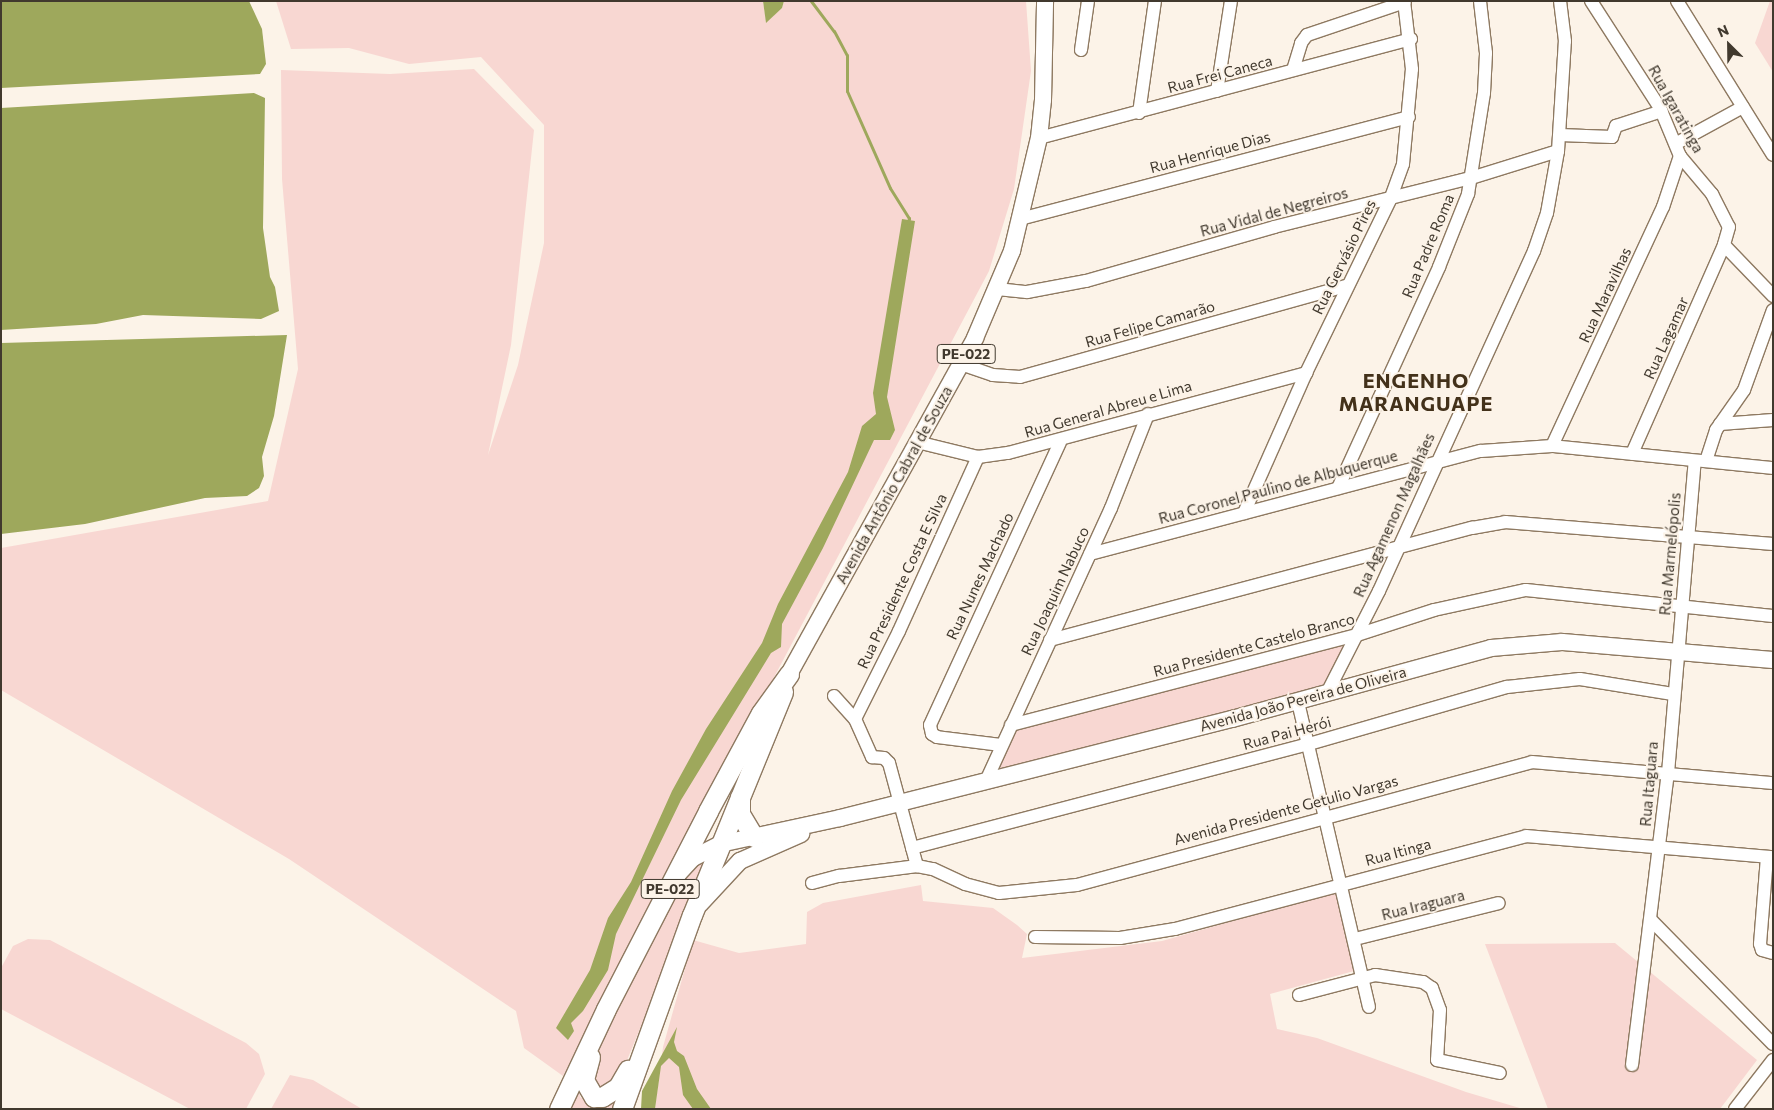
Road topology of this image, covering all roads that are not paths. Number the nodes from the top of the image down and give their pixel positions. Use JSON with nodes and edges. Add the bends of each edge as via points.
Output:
{"nodes":[{"id":1,"x":1045,"y":1,"type":"edge"},
{"id":2,"x":1088,"y":1,"type":"edge"},
{"id":3,"x":1155,"y":1,"type":"edge"},
{"id":4,"x":1231,"y":1,"type":"edge"},
{"id":5,"x":1480,"y":1,"type":"edge"},
{"id":6,"x":1560,"y":1,"type":"edge"},
{"id":7,"x":1592,"y":1,"type":"edge"},
{"id":8,"x":1677,"y":1,"type":"edge"},
{"id":9,"x":1405,"y":2,"type":"edge"},
{"id":10,"x":1411,"y":39,"type":"junction"},
{"id":11,"x":1081,"y":50,"type":"dead end"},
{"id":12,"x":1293,"y":70,"type":"junction"},
{"id":13,"x":1217,"y":91,"type":"junction"},
{"id":14,"x":1743,"y":107,"type":"junction"},
{"id":15,"x":1662,"y":112,"type":"junction"},
{"id":16,"x":1139,"y":113,"type":"junction"},
{"id":17,"x":1409,"y":117,"type":"junction"},
{"id":18,"x":1560,"y":135,"type":"junction"},
{"id":19,"x":1039,"y":138,"type":"junction"},
{"id":20,"x":1677,"y":142,"type":"junction"},
{"id":21,"x":1558,"y":151,"type":"junction"},
{"id":22,"x":1773,"y":155,"type":"edge"},
{"id":23,"x":1680,"y":156,"type":"junction"},
{"id":24,"x":1471,"y":178,"type":"junction"},
{"id":25,"x":1390,"y":200,"type":"junction"},
{"id":26,"x":1020,"y":219,"type":"junction"},
{"id":27,"x":1726,"y":239,"type":"junction"},
{"id":28,"x":1347,"y":286,"type":"junction"},
{"id":29,"x":997,"y":289,"type":"junction"},
{"id":30,"x":1773,"y":296,"type":"edge"},
{"id":31,"x":1773,"y":310,"type":"edge"},
{"id":32,"x":961,"y":364,"type":"junction"},
{"id":33,"x":1306,"y":373,"type":"junction"},
{"id":34,"x":1148,"y":414,"type":"junction"},
{"id":35,"x":1773,"y":420,"type":"edge"},
{"id":36,"x":1720,"y":424,"type":"junction"},
{"id":37,"x":917,"y":442,"type":"junction"},
{"id":38,"x":1060,"y":442,"type":"junction"},
{"id":39,"x":1552,"y":446,"type":"junction"},
{"id":40,"x":1632,"y":454,"type":"junction"},
{"id":41,"x":978,"y":457,"type":"junction"},
{"id":42,"x":1701,"y":461,"type":"junction"},
{"id":43,"x":1436,"y":462,"type":"junction"},
{"id":44,"x":1773,"y":468,"type":"edge"},
{"id":45,"x":1338,"y":488,"type":"junction"},
{"id":46,"x":1244,"y":513,"type":"junction"},
{"id":47,"x":1688,"y":536,"type":"junction"},
{"id":48,"x":1773,"y":544,"type":"edge"},
{"id":49,"x":1397,"y":550,"type":"junction"},
{"id":50,"x":1090,"y":554,"type":"junction"},
{"id":51,"x":1682,"y":607,"type":"junction"},
{"id":52,"x":1773,"y":616,"type":"edge"},
{"id":53,"x":1357,"y":635,"type":"junction"},
{"id":54,"x":1050,"y":640,"type":"junction"},
{"id":55,"x":1678,"y":650,"type":"junction"},
{"id":56,"x":1773,"y":660,"type":"edge"},
{"id":57,"x":789,"y":674,"type":"junction"},
{"id":58,"x":1326,"y":694,"type":"junction"},
{"id":59,"x":1673,"y":694,"type":"junction"},
{"id":60,"x":834,"y":696,"type":"dead end"},
{"id":61,"x":1298,"y":702,"type":"junction"},
{"id":62,"x":855,"y":719,"type":"junction"},
{"id":63,"x":1011,"y":725,"type":"junction"},
{"id":64,"x":1001,"y":744,"type":"junction"},
{"id":65,"x":1309,"y":744,"type":"junction"},
{"id":66,"x":1668,"y":774,"type":"junction"},
{"id":67,"x":986,"y":781,"type":"junction"},
{"id":68,"x":1773,"y":783,"type":"edge"},
{"id":69,"x":741,"y":790,"type":"junction"},
{"id":70,"x":899,"y":803,"type":"junction"},
{"id":71,"x":1326,"y":816,"type":"junction"},
{"id":72,"x":840,"y":818,"type":"junction"},
{"id":73,"x":754,"y":837,"type":"junction"},
{"id":74,"x":720,"y":844,"type":"junction"},
{"id":75,"x":1660,"y":846,"type":"junction"},
{"id":76,"x":912,"y":848,"type":"junction"},
{"id":77,"x":1770,"y":857,"type":"edge"},
{"id":78,"x":917,"y":866,"type":"junction"},
{"id":79,"x":677,"y":875,"type":"junction"},
{"id":80,"x":812,"y":883,"type":"dead end"},
{"id":81,"x":1342,"y":884,"type":"junction"},
{"id":82,"x":1499,"y":903,"type":"dead end"},
{"id":83,"x":692,"y":915,"type":"junction"},
{"id":84,"x":1651,"y":920,"type":"junction"},
{"id":85,"x":1035,"y":937,"type":"dead end"},
{"id":86,"x":1355,"y":939,"type":"junction"},
{"id":87,"x":1773,"y":953,"type":"edge"},
{"id":88,"x":675,"y":959,"type":"junction"},
{"id":89,"x":1362,"y":977,"type":"junction"},
{"id":90,"x":1299,"y":995,"type":"dead end"},
{"id":91,"x":1369,"y":1007,"type":"dead end"},
{"id":92,"x":606,"y":1009,"type":"junction"},
{"id":93,"x":1773,"y":1044,"type":"edge"},
{"id":94,"x":1773,"y":1060,"type":"edge"},
{"id":95,"x":1632,"y":1065,"type":"dead end"},
{"id":96,"x":1500,"y":1073,"type":"dead end"},
{"id":97,"x":631,"y":1082,"type":"junction"},
{"id":98,"x":559,"y":1109,"type":"edge"},
{"id":99,"x":622,"y":1109,"type":"edge"},
{"id":100,"x":632,"y":1109,"type":"edge"},
{"id":101,"x":1734,"y":1109,"type":"edge"}],
"edges":[{"from":1,"to":19,"type":"main road","name":"Avenida Antônio Cabral de Souza","number":"PE-022"},
{"from":2,"to":11,"type":"street"},
{"from":3,"to":16,"type":"street"},
{"from":4,"to":13,"type":"street"},
{"from":5,"to":24,"type":"street","name":"Rua Padre Roma","via":[[1486,53],[1484,93]]},
{"from":6,"to":18,"type":"street","name":"Rua Agamenon Magalhães","via":[[1565,42]]},
{"from":7,"to":15,"type":"street","name":"Rua Igaratinga"},
{"from":8,"to":14,"type":"street"},
{"from":9,"to":10,"type":"street","name":"Rua Gervásio Pires"},
{"from":9,"to":12,"type":"street","via":[[1307,35],[1301,43]]},
{"from":10,"to":12,"type":"street","name":"Rua Frei Caneca"},
{"from":10,"to":17,"type":"street","name":"Rua Gervásio Pires"},
{"from":12,"to":13,"type":"street","name":"Rua Frei Caneca"},
{"from":13,"to":16,"type":"street","name":"Rua Frei Caneca"},
{"from":14,"to":20,"type":"street"},
{"from":14,"to":22,"type":"street"},
{"from":15,"to":18,"type":"street","via":[[1616,126],[1612,137]]},
{"from":15,"to":20,"type":"street","name":"Rua Igaratinga"},
{"from":16,"to":19,"type":"street","name":"Rua Frei Caneca"},
{"from":17,"to":25,"type":"street","name":"Rua Gervásio Pires","via":[[1403,164]]},
{"from":17,"to":26,"type":"street","name":"Rua Henrique Dias"},
{"from":18,"to":21,"type":"street","name":"Rua Agamenon Magalhães"},
{"from":19,"to":26,"type":"main road","name":"Avenida Antônio Cabral de Souza","number":"PE-022"},
{"from":20,"to":23,"type":"street","name":"Rua Igaratinga"},
{"from":21,"to":24,"type":"street","name":"Rua Vidal de Negreiros"},
{"from":21,"to":43,"type":"street","name":"Rua Agamenon Magalhães","via":[[1546,213],[1534,251]]},
{"from":23,"to":27,"type":"street","name":"Rua Igaratinga","via":[[1722,209],[1728,224]]},
{"from":23,"to":39,"type":"street","name":"Rua Maravilhas","via":[[1663,207]]},
{"from":24,"to":25,"type":"street","name":"Rua Vidal de Negreiros"},
{"from":24,"to":45,"type":"street","name":"Rua Padre Roma","via":[[1461,216]]},
{"from":25,"to":28,"type":"street","name":"Rua Gervásio Pires"},
{"from":25,"to":29,"type":"street","name":"Rua Vidal de Negreiros","via":[[1274,227],[1050,289],[1027,292]]},
{"from":26,"to":29,"type":"main road","name":"Avenida Antônio Cabral de Souza","number":"PE-022"},
{"from":27,"to":30,"type":"street"},
{"from":27,"to":40,"type":"street","name":"Rua Lagamar"},
{"from":28,"to":32,"type":"street","name":"Rua Felipe Camarão","via":[[1020,377],[993,375]]},
{"from":28,"to":33,"type":"street","name":"Rua Gervásio Pires"},
{"from":29,"to":32,"type":"main road","name":"Avenida Antônio Cabral de Souza","number":"PE-022"},
{"from":31,"to":36,"type":"street","name":"Rua Marmelópolis","via":[[1744,390]]},
{"from":32,"to":37,"type":"main road","name":"Avenida Antônio Cabral de Souza","number":"PE-022"},
{"from":33,"to":34,"type":"street","name":"Rua General Abreu e Lima"},
{"from":33,"to":46,"type":"street","name":"Rua Gervásio Pires"},
{"from":34,"to":38,"type":"street","name":"Rua General Abreu e Lima"},
{"from":34,"to":50,"type":"street","name":"Rua Joaquim Nabuco","via":[[1135,454]]},
{"from":35,"to":36,"type":"street"},
{"from":36,"to":42,"type":"street","name":"Rua Marmelópolis"},
{"from":37,"to":41,"type":"street","name":"Rua General Abreu e Lima"},
{"from":37,"to":57,"type":"main road","name":"Avenida Antônio Cabral de Souza","number":"PE-022"},
{"from":38,"to":41,"type":"street","name":"Rua General Abreu e Lima"},
{"from":38,"to":64,"type":"street","name":"Rua Nunes Machado","via":[[930,725],[932,734],[937,737]]},
{"from":39,"to":40,"type":"street","name":"Rua Coronel Paulino de Albuquerque"},
{"from":39,"to":43,"type":"street","name":"Rua Coronel Paulino de Albuquerque","via":[[1481,450]]},
{"from":40,"to":42,"type":"street","name":"Rua Coronel Paulino de Albuquerque"},
{"from":41,"to":62,"type":"street","name":"Rua Presidente Costa E Silva"},
{"from":42,"to":44,"type":"street","name":"Rua Coronel Paulino de Albuquerque"},
{"from":42,"to":47,"type":"street","name":"Rua Marmelópolis"},
{"from":43,"to":45,"type":"street","name":"Rua Coronel Paulino de Albuquerque"},
{"from":43,"to":49,"type":"street","name":"Rua Agamenon Magalhães"},
{"from":45,"to":46,"type":"street","name":"Rua Coronel Paulino de Albuquerque"},
{"from":46,"to":50,"type":"street","name":"Rua Coronel Paulino de Albuquerque"},
{"from":47,"to":48,"type":"street"},
{"from":47,"to":49,"type":"street","via":[[1505,522]]},
{"from":47,"to":51,"type":"street","name":"Rua Marmelópolis"},
{"from":49,"to":53,"type":"street","name":"Rua Agamenon Magalhães"},
{"from":49,"to":54,"type":"street"},
{"from":50,"to":54,"type":"street","name":"Rua Joaquim Nabuco"},
{"from":51,"to":52,"type":"street","name":"Rua Presidente Castelo Branco"},
{"from":51,"to":53,"type":"street","name":"Rua Presidente Castelo Branco","via":[[1526,590],[1434,610]]},
{"from":51,"to":55,"type":"street","name":"Rua Marmelópolis"},
{"from":53,"to":58,"type":"street","name":"Rua Agamenon Magalhães"},
{"from":53,"to":63,"type":"street","name":"Rua Presidente Castelo Branco"},
{"from":54,"to":63,"type":"street","name":"Rua Joaquim Nabuco"},
{"from":55,"to":56,"type":"main road","name":"Avenida João Pereira de Oliveira"},
{"from":55,"to":58,"type":"main road","name":"Avenida João Pereira de Oliveira","via":[[1562,642],[1515,644]]},
{"from":55,"to":59,"type":"street","name":"Rua Itaguara"},
{"from":57,"to":69,"type":"highway","name":"Avenida Antônio Cabral de Souza","number":"PE-022","via":[[776,716]]},
{"from":57,"to":79,"type":"highway","name":"Avenida Antônio Cabral de Souza","number":"PE-022","via":[[761,713]]},
{"from":58,"to":61,"type":"main road","name":"Avenida João Pereira de Oliveira"},
{"from":59,"to":65,"type":"street","name":"Rua Pai Herói","via":[[1580,680],[1534,682]]},
{"from":59,"to":66,"type":"street","name":"Rua Itaguara"},
{"from":60,"to":62,"type":"street"},
{"from":61,"to":65,"type":"street"},
{"from":61,"to":67,"type":"main road","name":"Avenida João Pereira de Oliveira"},
{"from":62,"to":70,"type":"street","via":[[872,758],[884,758],[889,763]]},
{"from":63,"to":64,"type":"street","name":"Rua Joaquim Nabuco"},
{"from":64,"to":67,"type":"street","name":"Rua Joaquim Nabuco"},
{"from":65,"to":71,"type":"street"},
{"from":65,"to":76,"type":"street","name":"Rua Pai Herói"},
{"from":66,"to":68,"type":"street","name":"Avenida Presidente Getulio Vargas"},
{"from":66,"to":71,"type":"street","name":"Avenida Presidente Getulio Vargas","via":[[1532,762]]},
{"from":66,"to":75,"type":"street","name":"Rua Itaguara"},
{"from":67,"to":70,"type":"main road","name":"Avenida João Pereira de Oliveira"},
{"from":69,"to":73,"type":"highway","via":[[740,814]]},
{"from":69,"to":74,"type":"highway","name":"Avenida Antônio Cabral de Souza","number":"PE-022"},
{"from":70,"to":72,"type":"main road","name":"Avenida João Pereira de Oliveira"},
{"from":70,"to":76,"type":"street"},
{"from":71,"to":78,"type":"street","name":"Avenida Presidente Getulio Vargas","via":[[1077,885],[1054,888],[987,891],[933,869]]},
{"from":71,"to":81,"type":"street"},
{"from":72,"to":73,"type":"main road","name":"Avenida João Pereira de Oliveira"},
{"from":72,"to":83,"type":"main road","name":"Avenida João Pereira de Oliveira","via":[[757,851],[740,862],[712,889]]},
{"from":73,"to":74,"type":"main road","name":"Avenida João Pereira de Oliveira"},
{"from":74,"to":79,"type":"main road","name":"Avenida João Pereira de Oliveira","via":[[693,858]]},
{"from":74,"to":83,"type":"highway","name":"Avenida Antônio Cabral de Souza","number":"PE-022"},
{"from":75,"to":77,"type":"street","name":"Rua Itinga"},
{"from":75,"to":81,"type":"street","name":"Rua Itinga","via":[[1526,836]]},
{"from":75,"to":84,"type":"street","name":"Rua Itaguara"},
{"from":76,"to":78,"type":"street"},
{"from":77,"to":87,"type":"street","via":[[1760,944],[1762,950]]},
{"from":78,"to":80,"type":"street","name":"Avenida Presidente Getulio Vargas","via":[[839,876]]},
{"from":79,"to":92,"type":"highway","name":"Avenida Antônio Cabral de Souza","number":"PE-022"},
{"from":81,"to":85,"type":"street","name":"Rua Itinga","via":[[1141,936]]},
{"from":81,"to":86,"type":"street"},
{"from":82,"to":86,"type":"street","name":"Rua Iraguara"},
{"from":83,"to":88,"type":"highway","name":"Avenida Antônio Cabral de Souza","number":"PE-022"},
{"from":84,"to":93,"type":"street"},
{"from":84,"to":95,"type":"street","name":"Rua Itaguara"},
{"from":86,"to":89,"type":"street"},
{"from":88,"to":92,"type":"highway","via":[[662,982],[625,1078],[609,1094],[594,1097],[586,1087],[586,1069]]},
{"from":88,"to":97,"type":"highway","name":"Avenida Antônio Cabral de Souza","number":"PE-022"},
{"from":89,"to":90,"type":"street"},
{"from":89,"to":91,"type":"street"},
{"from":89,"to":96,"type":"street","via":[[1392,975],[1428,985],[1434,992],[1442,1021],[1437,1060]]},
{"from":92,"to":98,"type":"highway","name":"Avenida Antônio Cabral de Souza","number":"PE-022"},
{"from":94,"to":101,"type":"street"},
{"from":97,"to":99,"type":"highway","name":"Avenida Antônio Cabral de Souza","number":"PE-022"},
{"from":97,"to":100,"type":"highway"}]}
